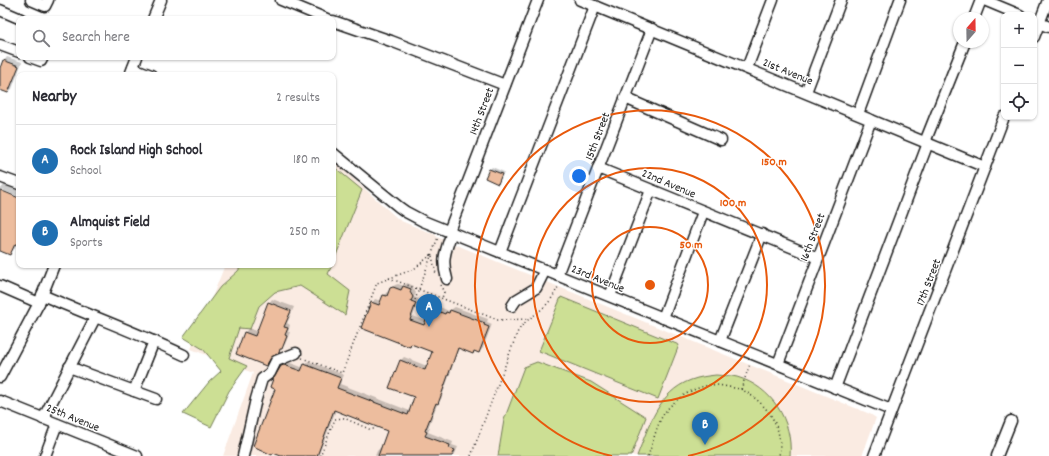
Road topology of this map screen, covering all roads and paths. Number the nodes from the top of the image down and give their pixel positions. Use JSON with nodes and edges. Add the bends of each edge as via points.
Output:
{"nodes":[{"id":1,"x":31,"y":0,"type":"edge"},
{"id":2,"x":48,"y":0,"type":"edge"},
{"id":3,"x":160,"y":0,"type":"edge"},
{"id":4,"x":281,"y":0,"type":"edge"},
{"id":5,"x":538,"y":0,"type":"edge"},
{"id":6,"x":580,"y":0,"type":"edge"},
{"id":7,"x":773,"y":0,"type":"edge"},
{"id":8,"x":841,"y":0,"type":"edge"},
{"id":9,"x":900,"y":0,"type":"edge"},
{"id":10,"x":981,"y":0,"type":"edge"},
{"id":11,"x":984,"y":0,"type":"edge"},
{"id":12,"x":1048,"y":0,"type":"edge"},
{"id":13,"x":600,"y":5,"type":"edge"},
{"id":14,"x":0,"y":10,"type":"edge"},
{"id":15,"x":976,"y":12,"type":"edge"},
{"id":16,"x":1013,"y":12,"type":"edge"},
{"id":17,"x":154,"y":16,"type":"edge"},
{"id":18,"x":320,"y":16,"type":"edge"},
{"id":19,"x":16,"y":17,"type":"edge"},
{"id":20,"x":336,"y":22,"type":"edge"},
{"id":21,"x":1037,"y":22,"type":"edge"},
{"id":22,"x":1049,"y":27,"type":"edge"},
{"id":23,"x":652,"y":29,"type":"junction"},
{"id":24,"x":0,"y":45,"type":"edge"},
{"id":25,"x":963,"y":48,"type":"edge"},
{"id":26,"x":16,"y":51,"type":"edge"},
{"id":27,"x":136,"y":60,"type":"edge"},
{"id":28,"x":747,"y":68,"type":"junction"},
{"id":29,"x":132,"y":72,"type":"edge"},
{"id":30,"x":505,"y":85,"type":"junction"},
{"id":31,"x":806,"y":92,"type":"junction"},
{"id":32,"x":625,"y":98,"type":"junction"},
{"id":33,"x":858,"y":114,"type":"junction"},
{"id":34,"x":871,"y":120,"type":"junction"},
{"id":35,"x":1003,"y":120,"type":"edge"},
{"id":36,"x":721,"y":140,"type":"dead end"},
{"id":37,"x":927,"y":143,"type":"junction"},
{"id":38,"x":336,"y":155,"type":"edge"},
{"id":39,"x":985,"y":166,"type":"junction"},
{"id":40,"x":598,"y":168,"type":"junction"},
{"id":41,"x":0,"y":177,"type":"edge"},
{"id":42,"x":16,"y":183,"type":"edge"},
{"id":43,"x":651,"y":190,"type":"junction"},
{"id":44,"x":703,"y":212,"type":"junction"},
{"id":45,"x":451,"y":231,"type":"junction"},
{"id":46,"x":762,"y":234,"type":"junction"},
{"id":47,"x":439,"y":235,"type":"dead end"},
{"id":48,"x":500,"y":252,"type":"junction"},
{"id":49,"x":432,"y":254,"type":"junction"},
{"id":50,"x":818,"y":258,"type":"junction"},
{"id":51,"x":53,"y":268,"type":"edge"},
{"id":52,"x":545,"y":270,"type":"junction"},
{"id":53,"x":389,"y":278,"type":"junction"},
{"id":54,"x":447,"y":279,"type":"dead end"},
{"id":55,"x":558,"y":280,"type":"junction"},
{"id":56,"x":0,"y":286,"type":"edge"},
{"id":57,"x":419,"y":290,"type":"junction"},
{"id":58,"x":610,"y":296,"type":"junction"},
{"id":59,"x":40,"y":299,"type":"junction"},
{"id":60,"x":415,"y":300,"type":"dead end"},
{"id":61,"x":512,"y":306,"type":"dead end"},
{"id":62,"x":95,"y":318,"type":"junction"},
{"id":63,"x":529,"y":318,"type":"junction"},
{"id":64,"x":663,"y":318,"type":"junction"},
{"id":65,"x":154,"y":340,"type":"junction"},
{"id":66,"x":720,"y":341,"type":"junction"},
{"id":67,"x":296,"y":353,"type":"joint"},
{"id":68,"x":184,"y":355,"type":"dead end"},
{"id":69,"x":750,"y":364,"type":"dead end"},
{"id":70,"x":778,"y":364,"type":"junction"},
{"id":71,"x":69,"y":367,"type":"junction"},
{"id":72,"x":0,"y":377,"type":"edge"},
{"id":73,"x":835,"y":388,"type":"junction"},
{"id":74,"x":740,"y":389,"type":"junction"},
{"id":75,"x":134,"y":391,"type":"junction"},
{"id":76,"x":156,"y":399,"type":"dead end"},
{"id":77,"x":0,"y":401,"type":"edge"},
{"id":78,"x":891,"y":410,"type":"junction"},
{"id":79,"x":43,"y":419,"type":"junction"},
{"id":80,"x":1010,"y":421,"type":"dead end"},
{"id":81,"x":57,"y":424,"type":"junction"},
{"id":82,"x":375,"y":428,"type":"dead end"},
{"id":83,"x":123,"y":454,"type":"edge"},
{"id":84,"x":45,"y":456,"type":"edge"},
{"id":85,"x":137,"y":456,"type":"edge"},
{"id":86,"x":243,"y":456,"type":"edge"},
{"id":87,"x":320,"y":456,"type":"edge"},
{"id":88,"x":471,"y":456,"type":"edge"},
{"id":89,"x":648,"y":456,"type":"edge"},
{"id":90,"x":779,"y":456,"type":"edge"},
{"id":91,"x":874,"y":456,"type":"edge"},
{"id":92,"x":998,"y":456,"type":"edge"}],
"edges":[{"from":1,"to":2,"type":"street","via":[[45,6]]},
{"from":3,"to":17,"type":"street"},
{"from":4,"to":18,"type":"street"},
{"from":5,"to":30,"type":"street","name":"14th Street"},
{"from":6,"to":13,"type":"street","name":"21st Avenue"},
{"from":7,"to":28,"type":"street"},
{"from":8,"to":31,"type":"street"},
{"from":9,"to":33,"type":"street"},
{"from":10,"to":15,"type":"street"},
{"from":11,"to":16,"type":"street"},
{"from":12,"to":21,"type":"street"},
{"from":13,"to":23,"type":"street","name":"21st Avenue"},
{"from":13,"to":48,"type":"street"},
{"from":14,"to":19,"type":"street"},
{"from":20,"to":30,"type":"street","via":[[391,40]]},
{"from":21,"to":22,"type":"street"},
{"from":23,"to":28,"type":"street","name":"21st Avenue"},
{"from":23,"to":32,"type":"street","name":"15th Street"},
{"from":24,"to":26,"type":"street"},
{"from":25,"to":37,"type":"street"},
{"from":27,"to":29,"type":"street"},
{"from":28,"to":31,"type":"street","name":"21st Avenue"},
{"from":30,"to":45,"type":"street","name":"14th Street"},
{"from":31,"to":33,"type":"street","name":"21st Avenue"},
{"from":32,"to":36,"type":"street"},
{"from":32,"to":40,"type":"street","name":"15th Street"},
{"from":33,"to":34,"type":"street","name":"21st Avenue"},
{"from":34,"to":37,"type":"street","name":"21st Avenue"},
{"from":34,"to":50,"type":"street","name":"16th Street"},
{"from":35,"to":39,"type":"street","name":"17th Street"},
{"from":37,"to":39,"type":"street","name":"21st Avenue"},
{"from":37,"to":73,"type":"street"},
{"from":38,"to":45,"type":"street","name":"23rd Avenue","via":[[406,212]]},
{"from":39,"to":78,"type":"street","name":"17th Street"},
{"from":40,"to":43,"type":"street","name":"22nd Avenue"},
{"from":40,"to":55,"type":"street","name":"15th Street"},
{"from":41,"to":42,"type":"street"},
{"from":43,"to":44,"type":"street","name":"22nd Avenue"},
{"from":43,"to":58,"type":"street"},
{"from":44,"to":46,"type":"street","name":"22nd Avenue"},
{"from":44,"to":64,"type":"street"},
{"from":45,"to":48,"type":"street","name":"23rd Avenue"},
{"from":45,"to":54,"type":"street","name":"14th Street","via":[[444,256]]},
{"from":46,"to":50,"type":"street","name":"22nd Avenue"},
{"from":46,"to":66,"type":"street"},
{"from":47,"to":49,"type":"path"},
{"from":48,"to":52,"type":"street","name":"23rd Avenue"},
{"from":49,"to":53,"type":"path","via":[[414,269]]},
{"from":49,"to":57,"type":"path"},
{"from":50,"to":70,"type":"street","name":"16th Street"},
{"from":51,"to":59,"type":"street"},
{"from":52,"to":55,"type":"street","name":"23rd Avenue"},
{"from":52,"to":61,"type":"street","via":[[536,288],[516,300]]},
{"from":53,"to":57,"type":"path"},
{"from":53,"to":67,"type":"path","via":[[377,282],[342,373]]},
{"from":55,"to":58,"type":"street","name":"23rd Avenue"},
{"from":55,"to":63,"type":"path","via":[[551,300]]},
{"from":56,"to":59,"type":"street"},
{"from":57,"to":60,"type":"path"},
{"from":57,"to":63,"type":"path","via":[[498,320]]},
{"from":58,"to":64,"type":"street","name":"23rd Avenue"},
{"from":59,"to":62,"type":"street"},
{"from":59,"to":72,"type":"street"},
{"from":62,"to":65,"type":"street"},
{"from":62,"to":71,"type":"street"},
{"from":63,"to":88,"type":"path","via":[[518,331]]},
{"from":64,"to":66,"type":"street","name":"23rd Avenue"},
{"from":65,"to":68,"type":"street"},
{"from":65,"to":75,"type":"street"},
{"from":66,"to":70,"type":"street","name":"23rd Avenue"},
{"from":67,"to":86,"type":"street","via":[[276,361],[270,373],[262,379]]},
{"from":69,"to":74,"type":"path"},
{"from":70,"to":73,"type":"street","name":"23rd Avenue"},
{"from":71,"to":75,"type":"street"},
{"from":71,"to":79,"type":"street"},
{"from":73,"to":78,"type":"street","name":"23rd Avenue"},
{"from":74,"to":89,"type":"path","via":[[710,385],[684,395],[663,415]]},
{"from":74,"to":90,"type":"path","via":[[760,401],[774,422],[780,443]]},
{"from":75,"to":76,"type":"street"},
{"from":77,"to":79,"type":"street","name":"25th Avenue"},
{"from":78,"to":91,"type":"street","name":"17th Street"},
{"from":79,"to":81,"type":"street","name":"25th Avenue"},
{"from":80,"to":92,"type":"street"},
{"from":81,"to":83,"type":"street","name":"25th Avenue"},
{"from":81,"to":84,"type":"street"},
{"from":82,"to":87,"type":"path","via":[[369,429],[344,418],[335,419]]},
{"from":83,"to":85,"type":"street","name":"25th Avenue"}]}
